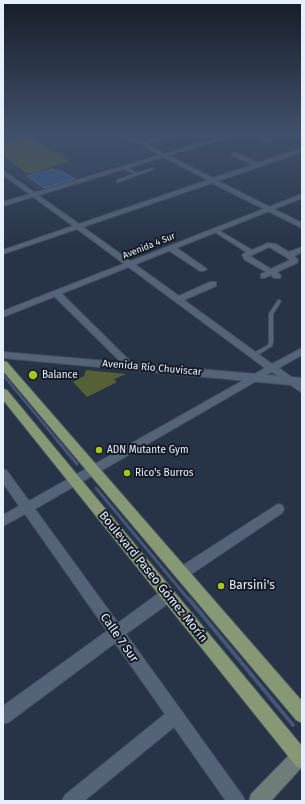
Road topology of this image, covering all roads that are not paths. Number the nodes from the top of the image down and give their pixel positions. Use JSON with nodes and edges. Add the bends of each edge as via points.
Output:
{"nodes":[{"id":1,"x":3,"y":172,"type":"edge"},
{"id":2,"x":110,"y":173,"type":"edge"},
{"id":3,"x":133,"y":173,"type":"edge"},
{"id":4,"x":141,"y":173,"type":"edge"},
{"id":5,"x":198,"y":173,"type":"edge"},
{"id":6,"x":235,"y":173,"type":"edge"},
{"id":7,"x":136,"y":174,"type":"junction"},
{"id":8,"x":14,"y":180,"type":"junction"},
{"id":9,"x":213,"y":180,"type":"junction"},
{"id":10,"x":118,"y":181,"type":"dead end"},
{"id":11,"x":3,"y":183,"type":"edge"},
{"id":12,"x":34,"y":195,"type":"junction"},
{"id":13,"x":302,"y":196,"type":"edge"},
{"id":14,"x":3,"y":204,"type":"edge"},
{"id":15,"x":269,"y":209,"type":"junction"},
{"id":16,"x":302,"y":226,"type":"edge"},
{"id":17,"x":79,"y":227,"type":"junction"},
{"id":18,"x":215,"y":230,"type":"junction"},
{"id":19,"x":171,"y":248,"type":"junction"},
{"id":20,"x":302,"y":249,"type":"edge"},
{"id":21,"x":3,"y":252,"type":"edge"},
{"id":22,"x":249,"y":254,"type":"junction"},
{"id":23,"x":292,"y":257,"type":"junction"},
{"id":24,"x":130,"y":265,"type":"junction"},
{"id":25,"x":203,"y":269,"type":"dead end"},
{"id":26,"x":274,"y":274,"type":"junction"},
{"id":27,"x":264,"y":276,"type":"dead end"},
{"id":28,"x":213,"y":284,"type":"dead end"},
{"id":29,"x":56,"y":293,"type":"junction"},
{"id":30,"x":178,"y":300,"type":"junction"},
{"id":31,"x":279,"y":301,"type":"dead end"},
{"id":32,"x":3,"y":314,"type":"edge"},
{"id":33,"x":302,"y":351,"type":"edge"},
{"id":34,"x":3,"y":355,"type":"edge"},
{"id":35,"x":254,"y":355,"type":"junction"},
{"id":36,"x":3,"y":364,"type":"edge"},
{"id":37,"x":131,"y":366,"type":"junction"},
{"id":38,"x":272,"y":368,"type":"junction"},
{"id":39,"x":255,"y":378,"type":"junction"},
{"id":40,"x":289,"y":381,"type":"junction"},
{"id":41,"x":302,"y":382,"type":"edge"},
{"id":42,"x":302,"y":390,"type":"edge"},
{"id":43,"x":4,"y":395,"type":"edge"},
{"id":44,"x":94,"y":470,"type":"junction"},
{"id":45,"x":3,"y":474,"type":"edge"},
{"id":46,"x":74,"y":481,"type":"junction"},
{"id":47,"x":27,"y":508,"type":"junction"},
{"id":48,"x":278,"y":509,"type":"dead end"},
{"id":49,"x":3,"y":521,"type":"edge"},
{"id":50,"x":182,"y":573,"type":"junction"},
{"id":51,"x":168,"y":594,"type":"junction"},
{"id":52,"x":116,"y":633,"type":"junction"},
{"id":53,"x":302,"y":714,"type":"edge"},
{"id":54,"x":3,"y":716,"type":"edge"},
{"id":55,"x":175,"y":716,"type":"junction"},
{"id":56,"x":301,"y":757,"type":"edge"},
{"id":57,"x":71,"y":801,"type":"edge"},
{"id":58,"x":236,"y":801,"type":"edge"},
{"id":59,"x":258,"y":801,"type":"edge"}],
"edges":[{"from":1,"to":8,"type":"street"},
{"from":2,"to":12,"type":"street"},
{"from":3,"to":7,"type":"lane"},
{"from":4,"to":7,"type":"lane"},
{"from":5,"to":9,"type":"street"},
{"from":6,"to":9,"type":"street"},
{"from":7,"to":10,"type":"lane"},
{"from":8,"to":11,"type":"street"},
{"from":8,"to":12,"type":"street"},
{"from":9,"to":15,"type":"street"},
{"from":9,"to":17,"type":"street"},
{"from":12,"to":14,"type":"street"},
{"from":12,"to":17,"type":"street"},
{"from":13,"to":15,"type":"street","name":"Avenida 4 Sur"},
{"from":15,"to":16,"type":"street"},
{"from":15,"to":18,"type":"street","name":"Avenida 4 Sur"},
{"from":17,"to":21,"type":"street"},
{"from":17,"to":24,"type":"street"},
{"from":18,"to":19,"type":"street","name":"Avenida 4 Sur"},
{"from":18,"to":22,"type":"street"},
{"from":19,"to":24,"type":"street","name":"Avenida 4 Sur"},
{"from":19,"to":25,"type":"street"},
{"from":20,"to":23,"type":"street"},
{"from":22,"to":23,"type":"street","via":[[270,245]]},
{"from":22,"to":26,"type":"street"},
{"from":23,"to":26,"type":"street"},
{"from":24,"to":29,"type":"street","name":"Avenida 4 Sur"},
{"from":24,"to":30,"type":"street"},
{"from":26,"to":27,"type":"street"},
{"from":28,"to":30,"type":"street"},
{"from":29,"to":32,"type":"street","name":"Avenida 4 Sur"},
{"from":29,"to":37,"type":"street"},
{"from":30,"to":35,"type":"street"},
{"from":31,"to":35,"type":"lane","via":[[271,314],[270,346]]},
{"from":33,"to":38,"type":"street"},
{"from":34,"to":37,"type":"street","name":"Avenida Río Chuviscar"},
{"from":35,"to":38,"type":"street"},
{"from":36,"to":44,"type":"main road"},
{"from":37,"to":39,"type":"street","name":"Avenida Río Chuviscar"},
{"from":38,"to":39,"type":"street"},
{"from":38,"to":40,"type":"street"},
{"from":39,"to":40,"type":"street","name":"Avenida Río Chuviscar"},
{"from":39,"to":44,"type":"street"},
{"from":40,"to":41,"type":"street","name":"Avenida Río Chuviscar"},
{"from":40,"to":42,"type":"street"},
{"from":43,"to":46,"type":"main road","name":"Boulevard Paseo Gómez Morín"},
{"from":44,"to":46,"type":"street"},
{"from":44,"to":50,"type":"main road"},
{"from":45,"to":47,"type":"street","name":"Calle 7 Sur"},
{"from":46,"to":47,"type":"street"},
{"from":46,"to":51,"type":"main road","name":"Boulevard Paseo Gómez Morín"},
{"from":47,"to":49,"type":"street"},
{"from":47,"to":52,"type":"street","name":"Calle 7 Sur"},
{"from":48,"to":50,"type":"street"},
{"from":50,"to":53,"type":"main road"},
{"from":51,"to":52,"type":"street"},
{"from":51,"to":56,"type":"main road","name":"Boulevard Paseo Gómez Morín"},
{"from":52,"to":54,"type":"street"},
{"from":52,"to":55,"type":"street","name":"Calle 7 Sur"},
{"from":55,"to":57,"type":"street"},
{"from":55,"to":58,"type":"street","name":"Calle 7 Sur"},
{"from":56,"to":59,"type":"main road"}]}
